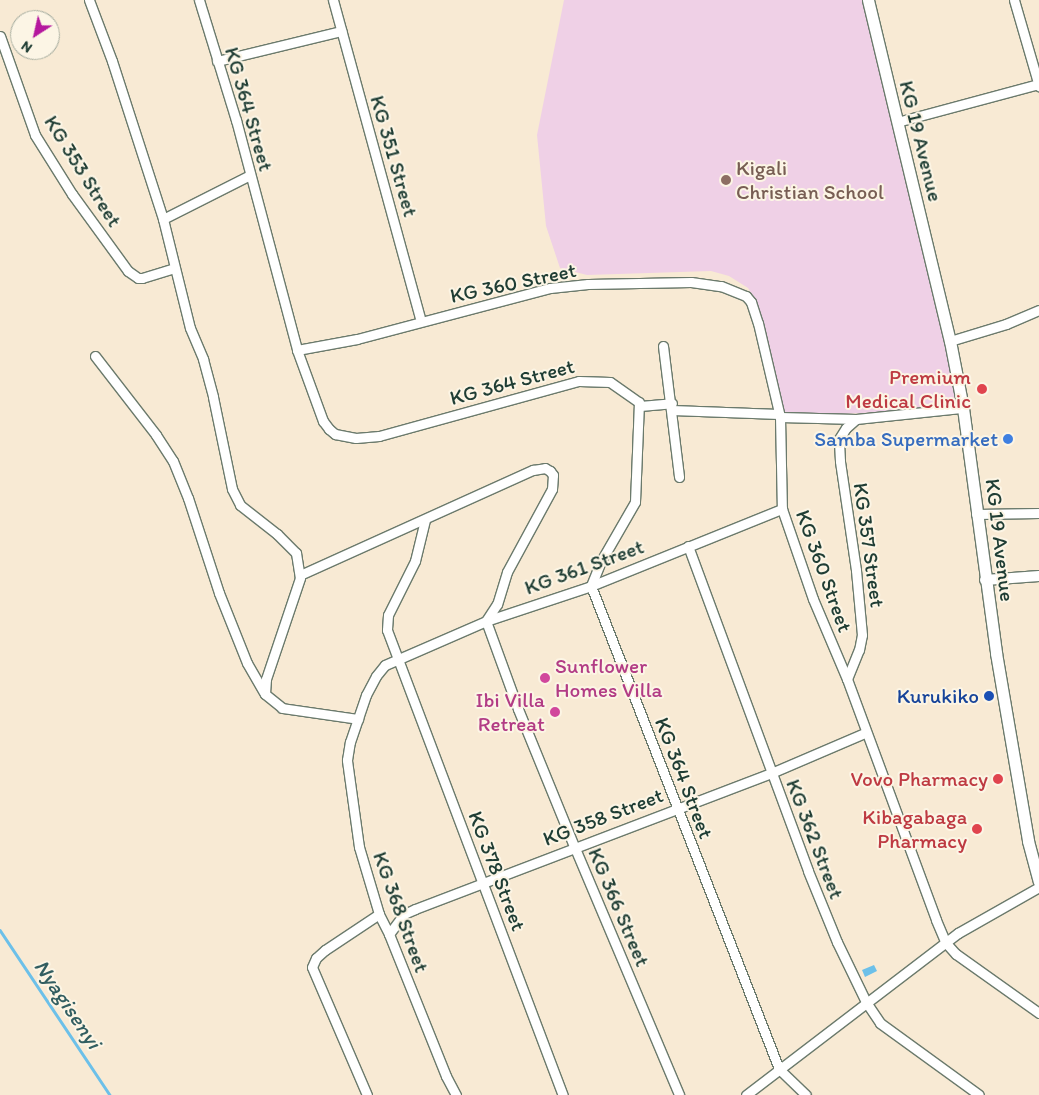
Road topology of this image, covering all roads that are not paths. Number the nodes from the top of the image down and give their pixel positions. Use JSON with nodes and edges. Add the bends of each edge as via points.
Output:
{"nodes":[{"id":1,"x":89,"y":0,"type":"edge"},
{"id":2,"x":199,"y":0,"type":"edge"},
{"id":3,"x":333,"y":0,"type":"edge"},
{"id":4,"x":868,"y":0,"type":"edge"},
{"id":5,"x":1014,"y":0,"type":"edge"},
{"id":6,"x":341,"y":31,"type":"junction"},
{"id":7,"x":0,"y":36,"type":"edge"},
{"id":8,"x":217,"y":62,"type":"junction"},
{"id":9,"x":1039,"y":85,"type":"edge"},
{"id":10,"x":897,"y":122,"type":"junction"},
{"id":11,"x":250,"y":175,"type":"junction"},
{"id":12,"x":163,"y":220,"type":"junction"},
{"id":13,"x":175,"y":268,"type":"junction"},
{"id":14,"x":1039,"y":310,"type":"edge"},
{"id":15,"x":422,"y":321,"type":"junction"},
{"id":16,"x":950,"y":341,"type":"junction"},
{"id":17,"x":663,"y":346,"type":"dead end"},
{"id":18,"x":297,"y":350,"type":"junction"},
{"id":19,"x":95,"y":356,"type":"dead end"},
{"id":20,"x":640,"y":406,"type":"junction"},
{"id":21,"x":672,"y":407,"type":"junction"},
{"id":22,"x":964,"y":408,"type":"junction"},
{"id":23,"x":780,"y":416,"type":"junction"},
{"id":24,"x":856,"y":419,"type":"junction"},
{"id":25,"x":679,"y":477,"type":"dead end"},
{"id":26,"x":782,"y":509,"type":"junction"},
{"id":27,"x":1039,"y":513,"type":"edge"},
{"id":28,"x":976,"y":514,"type":"junction"},
{"id":29,"x":425,"y":520,"type":"junction"},
{"id":30,"x":688,"y":546,"type":"junction"},
{"id":31,"x":300,"y":575,"type":"junction"},
{"id":32,"x":1039,"y":576,"type":"edge"},
{"id":33,"x":985,"y":580,"type":"junction"},
{"id":34,"x":591,"y":586,"type":"junction"},
{"id":35,"x":486,"y":620,"type":"junction"},
{"id":36,"x":398,"y":660,"type":"junction"},
{"id":37,"x":847,"y":679,"type":"junction"},
{"id":38,"x":265,"y":694,"type":"junction"},
{"id":39,"x":358,"y":719,"type":"junction"},
{"id":40,"x":865,"y":733,"type":"junction"},
{"id":41,"x":771,"y":773,"type":"junction"},
{"id":42,"x":677,"y":808,"type":"junction"},
{"id":43,"x":574,"y":846,"type":"junction"},
{"id":44,"x":1039,"y":882,"type":"edge"},
{"id":45,"x":483,"y":884,"type":"junction"},
{"id":46,"x":1039,"y":887,"type":"edge"},
{"id":47,"x":379,"y":914,"type":"junction"},
{"id":48,"x":389,"y":934,"type":"junction"},
{"id":49,"x":946,"y":943,"type":"junction"},
{"id":50,"x":866,"y":1002,"type":"junction"},
{"id":51,"x":1039,"y":1013,"type":"edge"},
{"id":52,"x":779,"y":1069,"type":"junction"},
{"id":53,"x":367,"y":1095,"type":"edge"},
{"id":54,"x":456,"y":1095,"type":"edge"},
{"id":55,"x":563,"y":1095,"type":"edge"},
{"id":56,"x":680,"y":1095,"type":"edge"},
{"id":57,"x":746,"y":1095,"type":"edge"},
{"id":58,"x":806,"y":1095,"type":"edge"},
{"id":59,"x":979,"y":1095,"type":"edge"}],
"edges":[{"from":1,"to":12,"type":"street"},
{"from":2,"to":8,"type":"street","name":"KG 364 Street"},
{"from":3,"to":6,"type":"street","name":"KG 351 Street"},
{"from":4,"to":10,"type":"main road","name":"KG 19 Avenue"},
{"from":5,"to":9,"type":"street"},
{"from":6,"to":8,"type":"street"},
{"from":6,"to":15,"type":"street","name":"KG 351 Street"},
{"from":7,"to":13,"type":"street","name":"KG 353 Street","via":[[35,135],[72,194],[128,271],[142,278]]},
{"from":8,"to":11,"type":"street","name":"KG 364 Street"},
{"from":9,"to":10,"type":"street"},
{"from":10,"to":16,"type":"main road","name":"KG 19 Avenue"},
{"from":11,"to":12,"type":"street"},
{"from":11,"to":18,"type":"street","name":"KG 364 Street"},
{"from":12,"to":13,"type":"street"},
{"from":13,"to":31,"type":"street","via":[[190,328],[213,397],[232,489],[240,505],[291,546],[296,553]]},
{"from":14,"to":16,"type":"street"},
{"from":15,"to":18,"type":"street","name":"KG 360 Street","via":[[357,339]]},
{"from":15,"to":23,"type":"street","name":"KG 360 Street","via":[[550,288],[588,284],[691,282],[733,289],[751,302]]},
{"from":16,"to":22,"type":"main road","name":"KG 19 Avenue"},
{"from":17,"to":21,"type":"street"},
{"from":18,"to":20,"type":"street","name":"KG 364 Street","via":[[323,421],[328,430],[343,436],[379,436],[579,381],[610,382],[633,396]]},
{"from":19,"to":38,"type":"street","via":[[156,434],[172,461],[191,506],[218,593],[247,664]]},
{"from":20,"to":21,"type":"street"},
{"from":20,"to":34,"type":"street","via":[[635,502],[601,561]]},
{"from":21,"to":23,"type":"street"},
{"from":21,"to":25,"type":"street"},
{"from":22,"to":24,"type":"street"},
{"from":22,"to":28,"type":"main road","name":"KG 19 Avenue"},
{"from":23,"to":24,"type":"street"},
{"from":23,"to":26,"type":"street","name":"KG 360 Street"},
{"from":24,"to":37,"type":"street","name":"KG 357 Street","via":[[839,438],[862,635]]},
{"from":26,"to":30,"type":"street","name":"KG 361 Street"},
{"from":26,"to":37,"type":"street","name":"KG 360 Street","via":[[813,599]]},
{"from":27,"to":28,"type":"street"},
{"from":28,"to":33,"type":"main road","name":"KG 19 Avenue"},
{"from":29,"to":31,"type":"street"},
{"from":29,"to":35,"type":"street","via":[[533,470],[545,468],[552,475],[548,496],[507,572],[497,604]]},
{"from":29,"to":36,"type":"street","name":"KG 378 Street","via":[[415,561],[386,622]]},
{"from":30,"to":34,"type":"street","name":"KG 361 Street"},
{"from":30,"to":41,"type":"street","name":"KG 362 Street"},
{"from":31,"to":38,"type":"street","via":[[266,679]]},
{"from":32,"to":33,"type":"street"},
{"from":33,"to":44,"type":"main road","name":"KG 19 Avenue","via":[[1028,841]]},
{"from":34,"to":35,"type":"street","name":"KG 361 Street"},
{"from":34,"to":42,"type":"street","name":"KG 364 Street"},
{"from":35,"to":36,"type":"street","name":"KG 361 Street"},
{"from":35,"to":43,"type":"street","name":"KG 366 Street"},
{"from":36,"to":39,"type":"street","name":"KG 368 Street","via":[[385,665],[376,676]]},
{"from":36,"to":45,"type":"street","name":"KG 378 Street"},
{"from":37,"to":40,"type":"street","name":"KG 360 Street"},
{"from":38,"to":39,"type":"street","via":[[282,708]]},
{"from":39,"to":47,"type":"street","name":"KG 368 Street","via":[[350,742],[348,774],[358,848]]},
{"from":40,"to":41,"type":"street","name":"KG 358 Street"},
{"from":40,"to":49,"type":"street","name":"KG 360 Street"},
{"from":41,"to":42,"type":"street","name":"KG 358 Street"},
{"from":41,"to":50,"type":"street","name":"KG 362 Street","via":[[837,942]]},
{"from":42,"to":43,"type":"street","name":"KG 358 Street"},
{"from":42,"to":52,"type":"street","name":"KG 364 Street"},
{"from":43,"to":45,"type":"street","name":"KG 358 Street"},
{"from":43,"to":56,"type":"street","name":"KG 366 Street"},
{"from":45,"to":48,"type":"street","name":"KG 358 Street","via":[[404,914]]},
{"from":45,"to":55,"type":"street","name":"KG 378 Street"},
{"from":46,"to":49,"type":"street"},
{"from":47,"to":48,"type":"street","name":"KG 368 Street"},
{"from":47,"to":53,"type":"street","via":[[324,950],[312,967]]},
{"from":48,"to":54,"type":"street","name":"KG 368 Street"},
{"from":49,"to":50,"type":"street"},
{"from":49,"to":51,"type":"street","name":"KG 360 Street","via":[[969,964]]},
{"from":50,"to":52,"type":"street"},
{"from":50,"to":59,"type":"street","name":"KG 362 Street","via":[[880,1023]]},
{"from":52,"to":57,"type":"street"},
{"from":52,"to":58,"type":"street","name":"KG 364 Street"}]}
